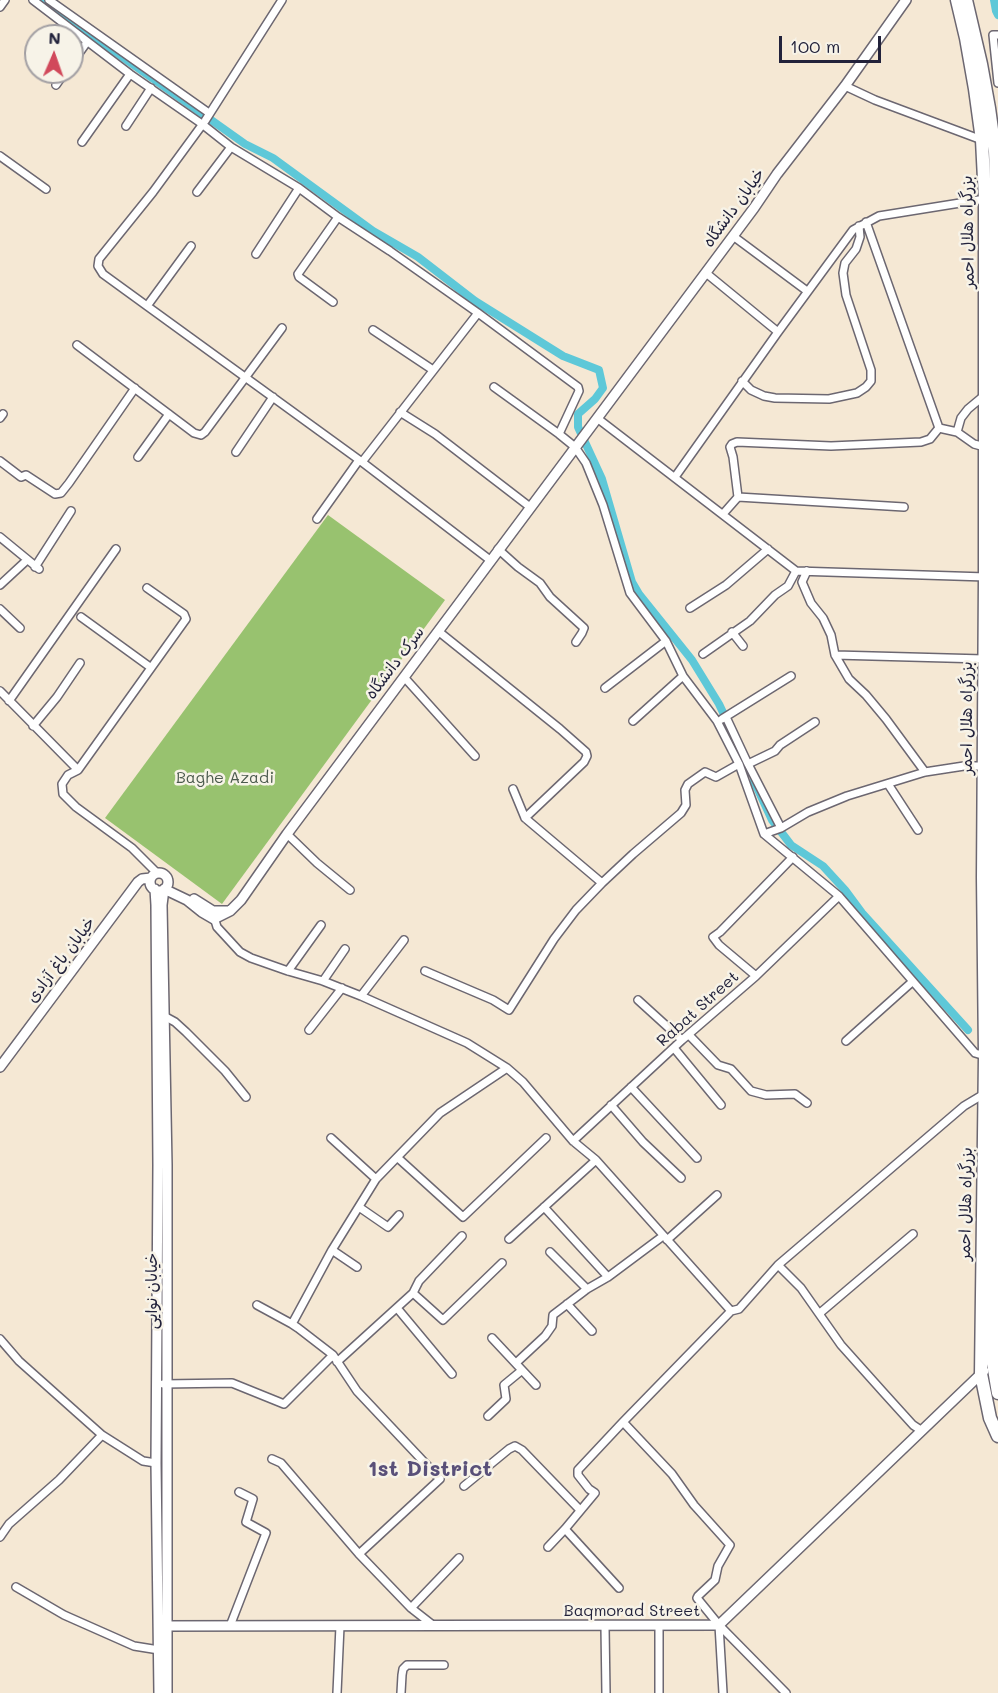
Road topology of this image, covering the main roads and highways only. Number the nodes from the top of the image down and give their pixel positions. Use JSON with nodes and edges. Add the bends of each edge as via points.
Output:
{"nodes":[{"id":1,"x":957,"y":0,"type":"edge"},
{"id":2,"x":966,"y":0,"type":"edge"},
{"id":3,"x":994,"y":108,"type":"edge"},
{"id":4,"x":997,"y":345,"type":"edge"},
{"id":5,"x":998,"y":441,"type":"edge"},
{"id":6,"x":997,"y":540,"type":"edge"},
{"id":7,"x":993,"y":577,"type":"edge"},
{"id":8,"x":992,"y":658,"type":"edge"},
{"id":9,"x":992,"y":878,"type":"edge"},
{"id":10,"x":996,"y":1086,"type":"edge"},
{"id":11,"x":996,"y":1361,"type":"edge"},
{"id":12,"x":998,"y":1393,"type":"edge"},
{"id":13,"x":998,"y":1436,"type":"edge"}],
"edges":[{"from":1,"to":7,"type":"highway","name":"بزرگراه هلال احمر","via":[[982,140],[985,447]]},
{"from":2,"to":3,"type":"highway","name":"بزرگراه هلال احمر"},
{"from":3,"to":4,"type":"highway","name":"بزرگراه هلال احمر"},
{"from":4,"to":5,"type":"highway","name":"بزرگراه هلال احمر"},
{"from":5,"to":6,"type":"highway","name":"بزرگراه هلال احمر"},
{"from":6,"to":7,"type":"highway","name":"بزرگراه هلال احمر"},
{"from":7,"to":8,"type":"highway","name":"بزرگراه هلال احمر"},
{"from":8,"to":9,"type":"highway","name":"بزرگراه هلال احمر"},
{"from":8,"to":9,"type":"highway","name":"بزرگراه هلال احمر","via":[[983,766]]},
{"from":9,"to":10,"type":"highway","name":"بزرگراه هلال احمر"},
{"from":9,"to":13,"type":"highway","name":"بزرگراه هلال احمر","via":[[984,1094],[981,1374]]},
{"from":10,"to":11,"type":"highway","name":"بزرگراه هلال احمر"},
{"from":11,"to":12,"type":"highway","name":"بزرگراه هلال احمر"}]}
